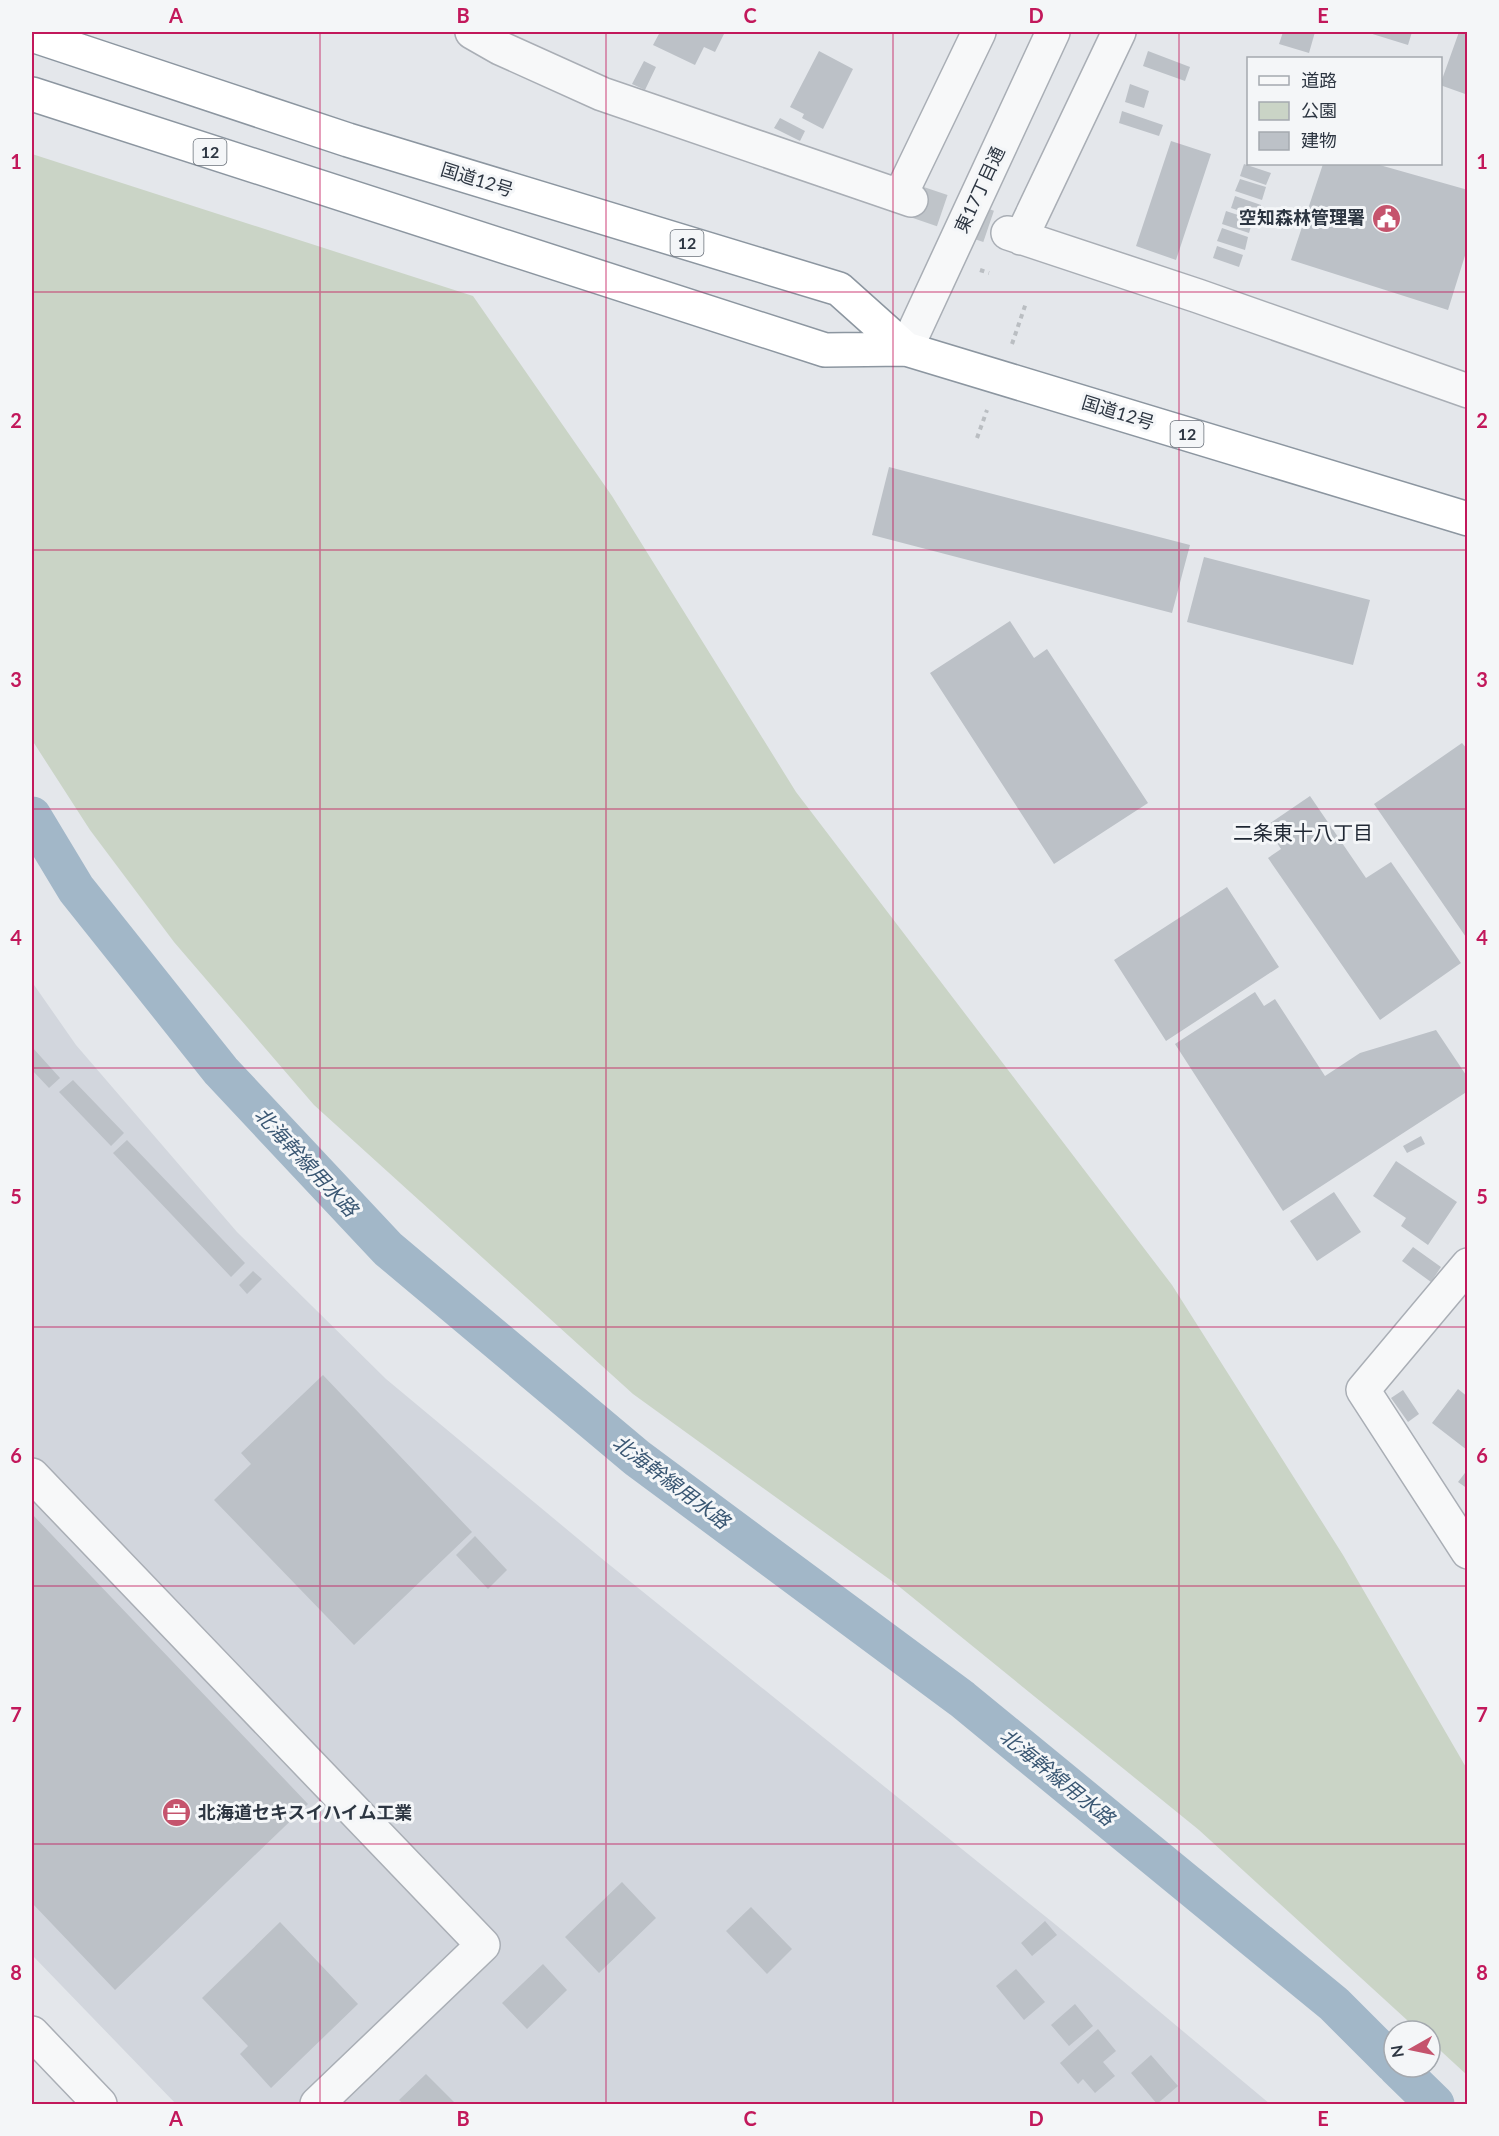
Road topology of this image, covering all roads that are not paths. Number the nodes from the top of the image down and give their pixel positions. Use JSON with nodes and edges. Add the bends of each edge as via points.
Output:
{"nodes":[{"id":1,"x":472,"y":32,"type":"edge"},
{"id":2,"x":979,"y":32,"type":"edge"},
{"id":3,"x":1053,"y":32,"type":"edge"},
{"id":4,"x":1119,"y":32,"type":"edge"},
{"id":5,"x":32,"y":35,"type":"edge"},
{"id":6,"x":505,"y":40,"type":"edge"},
{"id":7,"x":32,"y":94,"type":"edge"},
{"id":8,"x":906,"y":349,"type":"junction"},
{"id":9,"x":1467,"y":391,"type":"edge"},
{"id":10,"x":1467,"y":519,"type":"edge"},
{"id":11,"x":1467,"y":1265,"type":"edge"},
{"id":12,"x":32,"y":1475,"type":"edge"},
{"id":13,"x":1467,"y":1552,"type":"edge"},
{"id":14,"x":32,"y":2033,"type":"edge"},
{"id":15,"x":100,"y":2104,"type":"edge"},
{"id":16,"x":317,"y":2104,"type":"edge"}],
"edges":[{"from":1,"to":6,"type":"street"},
{"from":2,"to":6,"type":"street","via":[[905,198],[602,94]]},
{"from":3,"to":8,"type":"street","name":"東17丁目通"},
{"from":4,"to":9,"type":"street","via":[[1014,236]]},
{"from":5,"to":8,"type":"highway","name":"国道12号","number":"12","via":[[348,140],[839,289]]},
{"from":7,"to":8,"type":"highway","name":"国道12号","number":"12","via":[[825,350]]},
{"from":8,"to":10,"type":"highway","name":"国道12号","number":"12"},
{"from":11,"to":13,"type":"street","via":[[1363,1390]]},
{"from":12,"to":16,"type":"street","via":[[483,1945]]},
{"from":14,"to":15,"type":"street"}]}
